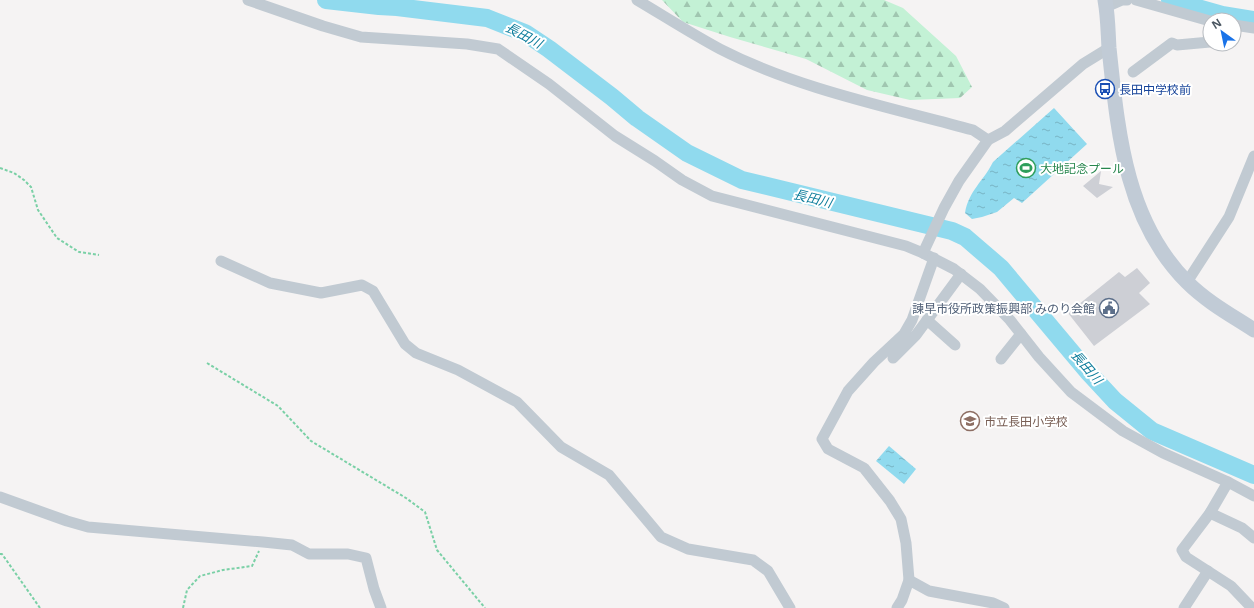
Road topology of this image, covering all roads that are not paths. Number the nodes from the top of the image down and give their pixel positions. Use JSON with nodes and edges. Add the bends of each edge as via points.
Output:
{"nodes":[{"id":1,"x":248,"y":0,"type":"edge"},
{"id":2,"x":637,"y":0,"type":"edge"},
{"id":3,"x":1127,"y":0,"type":"edge"},
{"id":4,"x":1136,"y":0,"type":"edge"},
{"id":5,"x":1105,"y":4,"type":"edge"},
{"id":6,"x":1202,"y":19,"type":"edge"},
{"id":7,"x":1242,"y":26,"type":"edge"},
{"id":8,"x":1254,"y":28,"type":"edge"},
{"id":9,"x":1202,"y":43,"type":"edge"},
{"id":10,"x":1110,"y":48,"type":"junction"},
{"id":11,"x":1133,"y":72,"type":"dead end"},
{"id":12,"x":988,"y":140,"type":"junction"},
{"id":13,"x":1254,"y":156,"type":"edge"},
{"id":14,"x":925,"y":249,"type":"junction"},
{"id":15,"x":934,"y":258,"type":"junction"},
{"id":16,"x":221,"y":261,"type":"dead end"},
{"id":17,"x":961,"y":274,"type":"junction"},
{"id":18,"x":1187,"y":282,"type":"junction"},
{"id":19,"x":927,"y":320,"type":"junction"},
{"id":20,"x":1254,"y":330,"type":"edge"},
{"id":21,"x":1020,"y":334,"type":"junction"},
{"id":22,"x":955,"y":345,"type":"dead end"},
{"id":23,"x":893,"y":358,"type":"dead end"},
{"id":24,"x":1001,"y":359,"type":"dead end"},
{"id":25,"x":1228,"y":482,"type":"junction"},
{"id":26,"x":1254,"y":496,"type":"edge"},
{"id":27,"x":0,"y":497,"type":"edge"},
{"id":28,"x":1210,"y":513,"type":"junction"},
{"id":29,"x":1254,"y":538,"type":"edge"},
{"id":30,"x":1208,"y":570,"type":"junction"},
{"id":31,"x":909,"y":580,"type":"junction"},
{"id":32,"x":381,"y":608,"type":"edge"},
{"id":33,"x":790,"y":608,"type":"edge"},
{"id":34,"x":896,"y":608,"type":"edge"},
{"id":35,"x":1004,"y":608,"type":"edge"},
{"id":36,"x":1184,"y":608,"type":"edge"},
{"id":37,"x":1252,"y":608,"type":"edge"}],
"edges":[{"from":1,"to":14,"type":"street","via":[[361,37],[467,44],[498,49],[549,84],[615,136],[682,180],[712,196]]},
{"from":2,"to":12,"type":"street","via":[[720,49],[762,67],[836,93],[973,130]]},
{"from":3,"to":5,"type":"street"},
{"from":4,"to":6,"type":"street"},
{"from":5,"to":10,"type":"main road"},
{"from":7,"to":8,"type":"street"},
{"from":9,"to":11,"type":"street","via":[[1176,45],[1172,43]]},
{"from":10,"to":12,"type":"street","via":[[1083,64],[1005,131]]},
{"from":10,"to":18,"type":"main road","via":[[1120,135],[1128,175],[1139,210],[1160,249]]},
{"from":12,"to":14,"type":"street","via":[[959,181]]},
{"from":13,"to":18,"type":"street","via":[[1229,217]]},
{"from":14,"to":15,"type":"street"},
{"from":15,"to":17,"type":"street"},
{"from":15,"to":31,"type":"street","via":[[912,320],[904,334],[848,391],[822,439],[828,448],[864,468],[890,501],[901,519]]},
{"from":16,"to":33,"type":"street","via":[[270,283],[321,293],[362,285],[373,291],[405,344],[416,353],[458,370],[517,402],[561,447],[609,475],[661,537],[688,549],[753,560],[768,571]]},
{"from":17,"to":19,"type":"street"},
{"from":17,"to":21,"type":"street","via":[[980,289]]},
{"from":18,"to":20,"type":"main road","via":[[1210,302]]},
{"from":19,"to":22,"type":"street"},
{"from":19,"to":23,"type":"street"},
{"from":21,"to":24,"type":"street"},
{"from":21,"to":25,"type":"street","via":[[1072,392],[1122,431],[1163,453]]},
{"from":25,"to":26,"type":"street"},
{"from":25,"to":28,"type":"street"},
{"from":27,"to":32,"type":"street","via":[[88,527],[292,545],[309,554],[348,554],[366,558]]},
{"from":28,"to":29,"type":"street","via":[[1242,528]]},
{"from":28,"to":30,"type":"street","via":[[1182,550],[1186,557]]},
{"from":30,"to":36,"type":"street"},
{"from":30,"to":37,"type":"street","via":[[1231,586]]},
{"from":31,"to":34,"type":"street","via":[[902,600]]},
{"from":31,"to":35,"type":"street","via":[[929,591],[993,603]]}]}
